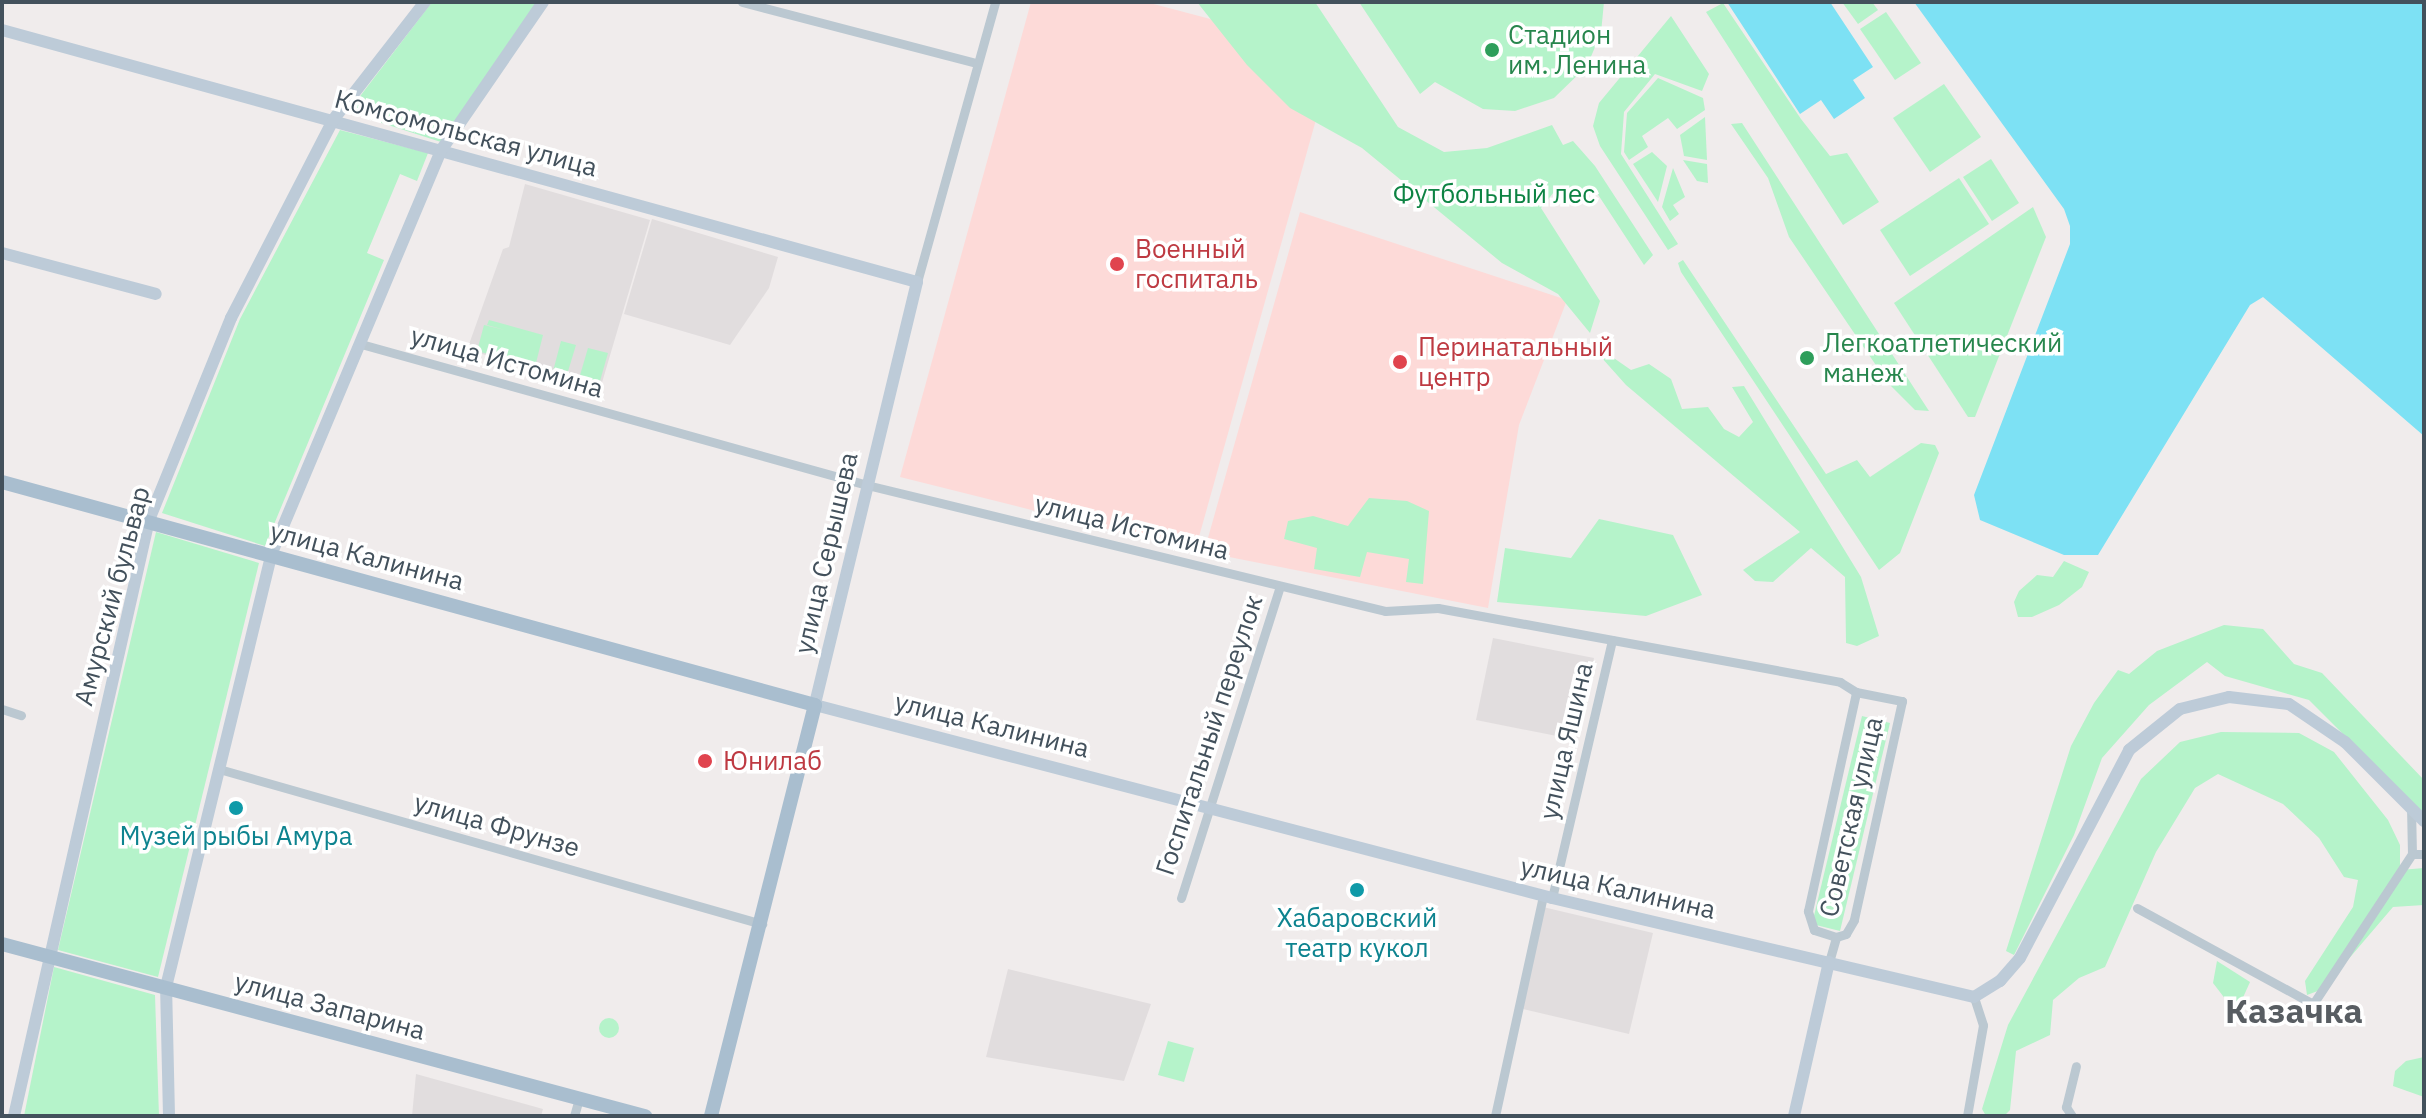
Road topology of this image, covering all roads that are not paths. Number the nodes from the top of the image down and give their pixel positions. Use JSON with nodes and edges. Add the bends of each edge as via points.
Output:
{"nodes":[{"id":1,"x":425,"y":2,"type":"edge"},
{"id":2,"x":543,"y":2,"type":"edge"},
{"id":3,"x":742,"y":2,"type":"edge"},
{"id":4,"x":995,"y":2,"type":"edge"},
{"id":5,"x":2,"y":30,"type":"edge"},
{"id":6,"x":976,"y":63,"type":"junction"},
{"id":7,"x":333,"y":120,"type":"junction"},
{"id":8,"x":442,"y":149,"type":"junction"},
{"id":9,"x":2,"y":253,"type":"edge"},
{"id":10,"x":917,"y":282,"type":"junction"},
{"id":11,"x":156,"y":294,"type":"dead end"},
{"id":12,"x":361,"y":344,"type":"junction"},
{"id":13,"x":2,"y":482,"type":"edge"},
{"id":14,"x":867,"y":485,"type":"junction"},
{"id":15,"x":149,"y":520,"type":"junction"},
{"id":16,"x":271,"y":555,"type":"junction"},
{"id":17,"x":1280,"y":586,"type":"junction"},
{"id":18,"x":1612,"y":640,"type":"junction"},
{"id":19,"x":1856,"y":692,"type":"junction"},
{"id":20,"x":1902,"y":701,"type":"joint"},
{"id":21,"x":815,"y":705,"type":"junction"},
{"id":22,"x":2,"y":709,"type":"edge"},
{"id":23,"x":21,"y":715,"type":"dead end"},
{"id":24,"x":219,"y":769,"type":"junction"},
{"id":25,"x":1210,"y":808,"type":"junction"},
{"id":26,"x":2411,"y":808,"type":"junction"},
{"id":27,"x":2424,"y":821,"type":"edge"},
{"id":28,"x":2412,"y":854,"type":"junction"},
{"id":29,"x":2424,"y":854,"type":"edge"},
{"id":30,"x":1548,"y":897,"type":"junction"},
{"id":31,"x":1181,"y":898,"type":"dead end"},
{"id":32,"x":2137,"y":908,"type":"dead end"},
{"id":33,"x":762,"y":924,"type":"junction"},
{"id":34,"x":1836,"y":937,"type":"junction"},
{"id":35,"x":2,"y":944,"type":"edge"},
{"id":36,"x":47,"y":956,"type":"junction"},
{"id":37,"x":1829,"y":962,"type":"junction"},
{"id":38,"x":166,"y":987,"type":"junction"},
{"id":39,"x":1974,"y":997,"type":"junction"},
{"id":40,"x":2076,"y":1066,"type":"dead end"},
{"id":41,"x":579,"y":1098,"type":"junction"},
{"id":42,"x":14,"y":1116,"type":"edge"},
{"id":43,"x":169,"y":1116,"type":"edge"},
{"id":44,"x":574,"y":1116,"type":"edge"},
{"id":45,"x":645,"y":1116,"type":"edge"},
{"id":46,"x":711,"y":1116,"type":"edge"},
{"id":47,"x":1495,"y":1116,"type":"edge"},
{"id":48,"x":1794,"y":1116,"type":"edge"},
{"id":49,"x":1967,"y":1116,"type":"edge"},
{"id":50,"x":2072,"y":1116,"type":"edge"}],
"edges":[{"from":1,"to":7,"type":"street","name":"Амурский бульвар"},
{"from":2,"to":8,"type":"street"},
{"from":3,"to":6,"type":"street"},
{"from":4,"to":6,"type":"street","name":"улица Серышева"},
{"from":5,"to":7,"type":"street","name":"Комсомольская улица"},
{"from":6,"to":10,"type":"street","name":"улица Серышева"},
{"from":7,"to":8,"type":"street","name":"Комсомольская улица"},
{"from":7,"to":15,"type":"street","name":"Амурский бульвар","via":[[231,318]]},
{"from":8,"to":10,"type":"street","name":"Комсомольская улица"},
{"from":8,"to":12,"type":"street"},
{"from":9,"to":11,"type":"street"},
{"from":10,"to":14,"type":"street","name":"улица Серышева"},
{"from":12,"to":14,"type":"street","name":"улица Истомина"},
{"from":12,"to":16,"type":"street"},
{"from":13,"to":15,"type":"main road","name":"улица Калинина"},
{"from":14,"to":17,"type":"street","name":"улица Истомина"},
{"from":14,"to":21,"type":"street","name":"улица Серышева"},
{"from":15,"to":16,"type":"main road","name":"улица Калинина"},
{"from":15,"to":36,"type":"street","name":"Амурский бульвар"},
{"from":16,"to":21,"type":"main road","name":"улица Калинина"},
{"from":16,"to":24,"type":"street"},
{"from":17,"to":18,"type":"street","name":"улица Истомина","via":[[1385,611],[1438,608]]},
{"from":17,"to":25,"type":"street","name":"Госпитальный переулок"},
{"from":18,"to":19,"type":"street","name":"улица Истомина","via":[[1840,682]]},
{"from":18,"to":30,"type":"street","name":"улица Яшина"},
{"from":19,"to":20,"type":"street","name":"улица Истомина"},
{"from":19,"to":34,"type":"street","name":"Советская улица","via":[[1808,911],[1814,930]]},
{"from":20,"to":34,"type":"street","name":"Советская улица","via":[[1854,920],[1846,934]]},
{"from":21,"to":25,"type":"street","name":"улица Калинина"},
{"from":21,"to":33,"type":"main road","name":"улица Серышева"},
{"from":22,"to":23,"type":"street"},
{"from":24,"to":33,"type":"street","name":"улица Фрунзе"},
{"from":24,"to":38,"type":"street"},
{"from":25,"to":30,"type":"street","name":"улица Калинина"},
{"from":25,"to":31,"type":"street","name":"Госпитальный переулок"},
{"from":26,"to":27,"type":"street"},
{"from":26,"to":28,"type":"street"},
{"from":26,"to":39,"type":"street","via":[[2345,742],[2289,704],[2229,697],[2180,709],[2129,750],[2020,958],[2000,981]]},
{"from":28,"to":29,"type":"street"},
{"from":28,"to":32,"type":"street","via":[[2313,1004]]},
{"from":30,"to":37,"type":"street","name":"улица Калинина"},
{"from":30,"to":47,"type":"street","name":"улица Яшина"},
{"from":33,"to":46,"type":"main road","name":"улица Серышева"},
{"from":34,"to":37,"type":"street","name":"Советская улица"},
{"from":35,"to":36,"type":"main road","name":"улица Запарина"},
{"from":36,"to":38,"type":"main road","name":"улица Запарина"},
{"from":36,"to":42,"type":"street","name":"Амурский бульвар"},
{"from":37,"to":39,"type":"street","name":"улица Калинина"},
{"from":37,"to":48,"type":"street","name":"Советская улица"},
{"from":38,"to":41,"type":"main road","name":"улица Запарина"},
{"from":38,"to":43,"type":"street"},
{"from":39,"to":49,"type":"street","via":[[1983,1025]]},
{"from":40,"to":50,"type":"street","via":[[2066,1107]]},
{"from":41,"to":44,"type":"street"},
{"from":41,"to":45,"type":"main road","name":"улица Запарина"}]}
